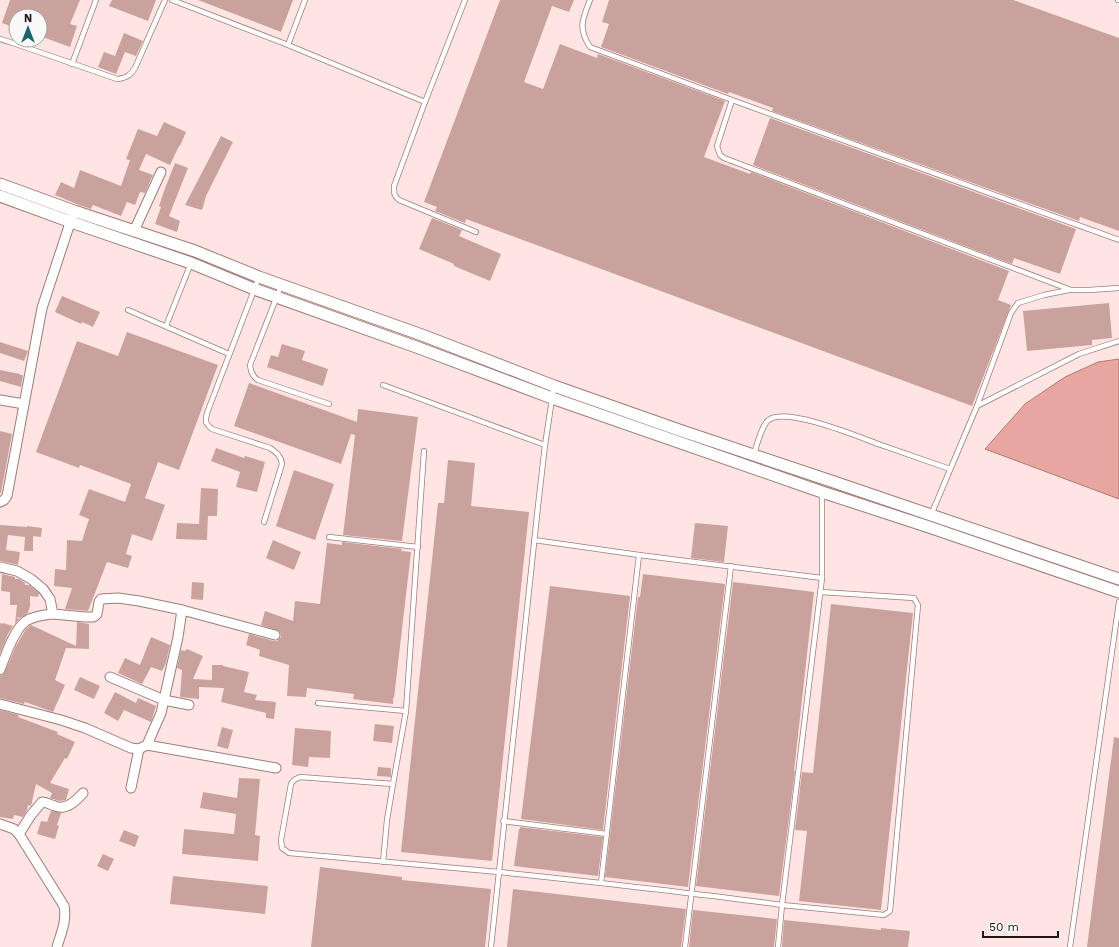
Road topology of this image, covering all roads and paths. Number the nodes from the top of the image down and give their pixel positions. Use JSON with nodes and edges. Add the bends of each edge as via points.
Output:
{"nodes":[{"id":1,"x":96,"y":0,"type":"edge"},
{"id":2,"x":165,"y":0,"type":"edge"},
{"id":3,"x":172,"y":0,"type":"edge"},
{"id":4,"x":305,"y":0,"type":"edge"},
{"id":5,"x":465,"y":0,"type":"edge"},
{"id":6,"x":590,"y":0,"type":"edge"},
{"id":7,"x":0,"y":39,"type":"edge"},
{"id":8,"x":288,"y":45,"type":"junction"},
{"id":9,"x":72,"y":64,"type":"junction"},
{"id":10,"x":732,"y":100,"type":"junction"},
{"id":11,"x":426,"y":102,"type":"junction"},
{"id":12,"x":161,"y":172,"type":"dead end"},
{"id":13,"x":0,"y":184,"type":"edge"},
{"id":14,"x":0,"y":196,"type":"edge"},
{"id":15,"x":72,"y":216,"type":"junction"},
{"id":16,"x":134,"y":231,"type":"junction"},
{"id":17,"x":476,"y":232,"type":"dead end"},
{"id":18,"x":1119,"y":240,"type":"edge"},
{"id":19,"x":191,"y":263,"type":"junction"},
{"id":20,"x":259,"y":277,"type":"junction"},
{"id":21,"x":282,"y":284,"type":"junction"},
{"id":22,"x":1119,"y":288,"type":"edge"},
{"id":23,"x":254,"y":289,"type":"junction"},
{"id":24,"x":1071,"y":290,"type":"junction"},
{"id":25,"x":277,"y":296,"type":"junction"},
{"id":26,"x":128,"y":310,"type":"dead end"},
{"id":27,"x":166,"y":326,"type":"junction"},
{"id":28,"x":1119,"y":341,"type":"edge"},
{"id":29,"x":230,"y":354,"type":"junction"},
{"id":30,"x":383,"y":385,"type":"dead end"},
{"id":31,"x":554,"y":386,"type":"junction"},
{"id":32,"x":552,"y":398,"type":"junction"},
{"id":33,"x":0,"y":400,"type":"edge"},
{"id":34,"x":24,"y":404,"type":"junction"},
{"id":35,"x":329,"y":404,"type":"dead end"},
{"id":36,"x":977,"y":406,"type":"junction"},
{"id":37,"x":545,"y":445,"type":"junction"},
{"id":38,"x":424,"y":451,"type":"dead end"},
{"id":39,"x":754,"y":455,"type":"junction"},
{"id":40,"x":950,"y":469,"type":"junction"},
{"id":41,"x":822,"y":492,"type":"junction"},
{"id":42,"x":0,"y":502,"type":"edge"},
{"id":43,"x":931,"y":515,"type":"junction"},
{"id":44,"x":264,"y":522,"type":"dead end"},
{"id":45,"x":926,"y":526,"type":"junction"},
{"id":46,"x":329,"y":538,"type":"dead end"},
{"id":47,"x":534,"y":540,"type":"junction"},
{"id":48,"x":418,"y":547,"type":"junction"},
{"id":49,"x":639,"y":555,"type":"junction"},
{"id":50,"x":731,"y":566,"type":"junction"},
{"id":51,"x":0,"y":567,"type":"edge"},
{"id":52,"x":822,"y":578,"type":"junction"},
{"id":53,"x":1119,"y":579,"type":"edge"},
{"id":54,"x":821,"y":592,"type":"junction"},
{"id":55,"x":1119,"y":592,"type":"edge"},
{"id":56,"x":1119,"y":602,"type":"edge"},
{"id":57,"x":182,"y":610,"type":"junction"},
{"id":58,"x":53,"y":614,"type":"junction"},
{"id":59,"x":276,"y":635,"type":"dead end"},
{"id":60,"x":0,"y":670,"type":"edge"},
{"id":61,"x":110,"y":677,"type":"dead end"},
{"id":62,"x":164,"y":700,"type":"junction"},
{"id":63,"x":318,"y":703,"type":"dead end"},
{"id":64,"x":0,"y":704,"type":"edge"},
{"id":65,"x":188,"y":705,"type":"dead end"},
{"id":66,"x":406,"y":711,"type":"junction"},
{"id":67,"x":143,"y":747,"type":"junction"},
{"id":68,"x":276,"y":768,"type":"dead end"},
{"id":69,"x":393,"y":784,"type":"junction"},
{"id":70,"x":131,"y":788,"type":"dead end"},
{"id":71,"x":83,"y":793,"type":"dead end"},
{"id":72,"x":504,"y":821,"type":"junction"},
{"id":73,"x":0,"y":824,"type":"edge"},
{"id":74,"x":19,"y":834,"type":"junction"},
{"id":75,"x":607,"y":834,"type":"junction"},
{"id":76,"x":383,"y":862,"type":"junction"},
{"id":77,"x":498,"y":872,"type":"junction"},
{"id":78,"x":601,"y":883,"type":"junction"},
{"id":79,"x":692,"y":893,"type":"junction"},
{"id":80,"x":782,"y":905,"type":"junction"},
{"id":81,"x":56,"y":947,"type":"edge"},
{"id":82,"x":490,"y":947,"type":"edge"},
{"id":83,"x":686,"y":947,"type":"edge"},
{"id":84,"x":778,"y":947,"type":"edge"},
{"id":85,"x":1070,"y":947,"type":"edge"}],
"edges":[{"from":1,"to":9,"type":"lane"},
{"from":2,"to":9,"type":"lane","via":[[131,74],[125,79],[117,80]]},
{"from":3,"to":8,"type":"lane"},
{"from":4,"to":8,"type":"lane"},
{"from":5,"to":11,"type":"lane"},
{"from":6,"to":10,"type":"lane","via":[[582,21],[585,38],[590,47]]},
{"from":7,"to":9,"type":"lane"},
{"from":8,"to":11,"type":"lane"},
{"from":10,"to":18,"type":"lane"},
{"from":10,"to":24,"type":"lane","via":[[717,146],[724,158]]},
{"from":11,"to":17,"type":"lane","via":[[394,186],[395,197]]},
{"from":12,"to":16,"type":"street"},
{"from":13,"to":15,"type":"street"},
{"from":14,"to":15,"type":"street"},
{"from":15,"to":16,"type":"street"},
{"from":15,"to":19,"type":"street"},
{"from":15,"to":34,"type":"street","via":[[42,308]]},
{"from":16,"to":20,"type":"street","via":[[195,251]]},
{"from":19,"to":23,"type":"street"},
{"from":19,"to":27,"type":"lane"},
{"from":20,"to":21,"type":"street"},
{"from":20,"to":23,"type":"lane"},
{"from":21,"to":25,"type":"lane"},
{"from":21,"to":31,"type":"street"},
{"from":22,"to":24,"type":"lane"},
{"from":23,"to":25,"type":"street"},
{"from":23,"to":29,"type":"lane"},
{"from":24,"to":36,"type":"lane","via":[[1044,294],[1018,303],[1011,313]]},
{"from":25,"to":32,"type":"street"},
{"from":25,"to":35,"type":"lane","via":[[250,365],[253,376],[258,380]]},
{"from":26,"to":27,"type":"lane"},
{"from":27,"to":29,"type":"lane"},
{"from":28,"to":36,"type":"lane","via":[[1079,354]]},
{"from":29,"to":44,"type":"lane","via":[[205,420],[212,429],[270,448],[281,458],[282,464]]},
{"from":30,"to":37,"type":"lane"},
{"from":31,"to":32,"type":"lane"},
{"from":31,"to":39,"type":"street"},
{"from":32,"to":37,"type":"lane"},
{"from":32,"to":41,"type":"street"},
{"from":33,"to":34,"type":"street"},
{"from":34,"to":42,"type":"street","via":[[7,496]]},
{"from":36,"to":40,"type":"lane"},
{"from":37,"to":47,"type":"lane"},
{"from":38,"to":48,"type":"lane"},
{"from":39,"to":40,"type":"lane","via":[[765,424],[770,419],[780,416],[821,424]]},
{"from":39,"to":43,"type":"street"},
{"from":40,"to":43,"type":"lane"},
{"from":41,"to":45,"type":"street"},
{"from":41,"to":52,"type":"lane"},
{"from":43,"to":45,"type":"lane"},
{"from":43,"to":53,"type":"street"},
{"from":45,"to":55,"type":"street"},
{"from":46,"to":48,"type":"lane"},
{"from":47,"to":49,"type":"lane"},
{"from":47,"to":72,"type":"lane"},
{"from":48,"to":66,"type":"lane"},
{"from":49,"to":50,"type":"lane"},
{"from":49,"to":75,"type":"lane"},
{"from":50,"to":52,"type":"lane"},
{"from":50,"to":79,"type":"lane"},
{"from":51,"to":58,"type":"street","via":[[17,571],[43,588],[50,599]]},
{"from":52,"to":54,"type":"lane"},
{"from":54,"to":80,"type":"lane"},
{"from":54,"to":80,"type":"lane","via":[[914,598],[918,605],[890,911],[884,915]]},
{"from":56,"to":85,"type":"lane"},
{"from":57,"to":58,"type":"street","via":[[118,598],[101,600],[97,614],[93,617]]},
{"from":57,"to":59,"type":"street"},
{"from":57,"to":62,"type":"street"},
{"from":58,"to":60,"type":"street","via":[[35,617],[20,626]]},
{"from":61,"to":62,"type":"street"},
{"from":62,"to":65,"type":"street"},
{"from":62,"to":67,"type":"street","via":[[161,713]]},
{"from":63,"to":66,"type":"lane"},
{"from":64,"to":67,"type":"street","via":[[85,728],[131,748]]},
{"from":66,"to":69,"type":"lane"},
{"from":67,"to":68,"type":"street"},
{"from":67,"to":70,"type":"street"},
{"from":69,"to":76,"type":"lane"},
{"from":69,"to":76,"type":"lane","via":[[300,777],[294,780],[291,784],[281,840],[282,848],[289,853]]},
{"from":71,"to":74,"type":"street","via":[[66,807],[55,807],[42,802]]},
{"from":72,"to":75,"type":"lane"},
{"from":72,"to":77,"type":"lane"},
{"from":73,"to":74,"type":"street","via":[[14,829]]},
{"from":74,"to":81,"type":"street","via":[[64,906],[66,915]]},
{"from":75,"to":78,"type":"lane"},
{"from":76,"to":77,"type":"lane"},
{"from":77,"to":78,"type":"lane"},
{"from":77,"to":82,"type":"lane"},
{"from":78,"to":79,"type":"lane"},
{"from":79,"to":80,"type":"lane"},
{"from":79,"to":83,"type":"lane"},
{"from":80,"to":84,"type":"lane"}]}
